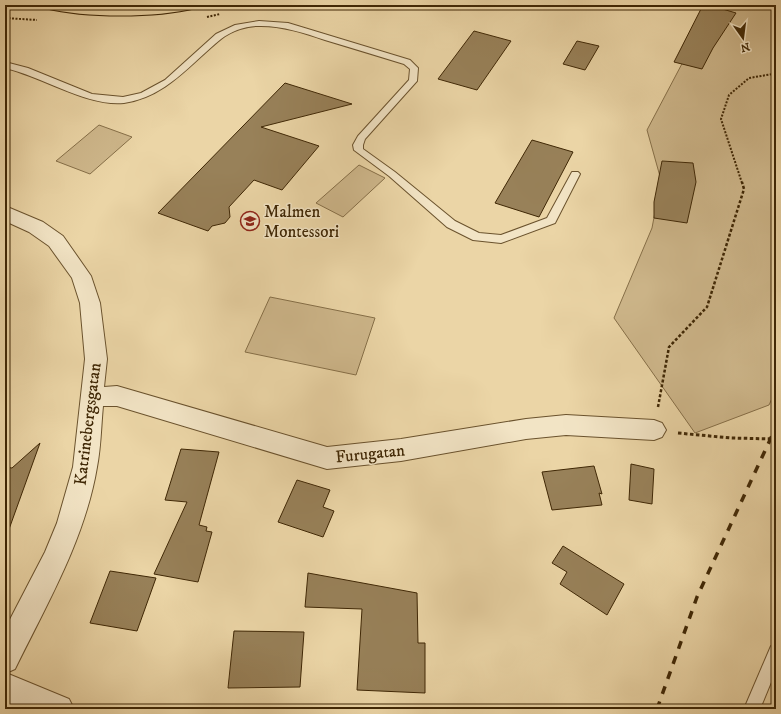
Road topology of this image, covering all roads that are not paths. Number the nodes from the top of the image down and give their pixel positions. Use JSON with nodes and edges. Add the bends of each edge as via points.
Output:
{"nodes":[{"id":1,"x":50,"y":5,"type":"edge"},
{"id":2,"x":191,"y":5,"type":"edge"},
{"id":3,"x":5,"y":66,"type":"edge"},
{"id":4,"x":575,"y":174,"type":"dead end"},
{"id":5,"x":5,"y":213,"type":"edge"},
{"id":6,"x":93,"y":397,"type":"junction"},
{"id":7,"x":654,"y":430,"type":"road end"},
{"id":8,"x":776,"y":651,"type":"edge"},
{"id":9,"x":5,"y":658,"type":"edge"},
{"id":10,"x":5,"y":687,"type":"edge"},
{"id":11,"x":59,"y":709,"type":"edge"},
{"id":12,"x":752,"y":709,"type":"edge"}],
"edges":[{"from":1,"to":2,"type":"highway","via":[[123,11]]},
{"from":3,"to":4,"type":"lane","via":[[25,70],[90,96],[123,100],[144,95],[168,82],[227,31],[249,24],[285,25],[407,62],[414,68],[413,81],[361,138],[359,150],[451,224],[476,237],[501,239],[551,220]]},
{"from":5,"to":6,"type":"street","name":"Katrinebergsgatan","via":[[36,227],[56,241],[81,276],[90,303],[96,352]]},
{"from":6,"to":7,"type":"street","name":"Furugatan","via":[[117,396],[327,458],[401,450],[566,425]]},
{"from":6,"to":9,"type":"street","name":"Katrinebergsgatan","via":[[85,467],[70,523],[55,560]]},
{"from":8,"to":12,"type":"lane"},
{"from":10,"to":11,"type":"street"}]}
